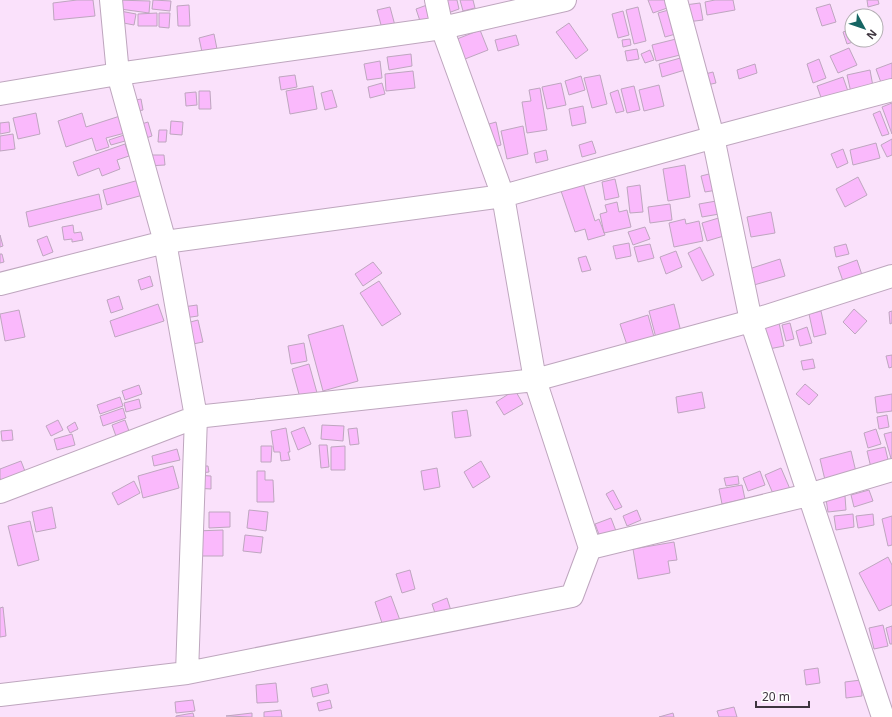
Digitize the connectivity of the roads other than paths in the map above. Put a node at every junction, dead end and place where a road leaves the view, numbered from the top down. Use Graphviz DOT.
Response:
graph roads {
  1 [pos="111,0"];
  2 [pos="436,0"];
  3 [pos="565,0"];
  4 [pos="676,0"];
  5 [pos="442,28"];
  6 [pos="118,74"];
  7 [pos="892,90"];
  8 [pos="0,94"];
  9 [pos="713,137"];
  10 [pos="502,196"];
  11 [pos="165,242"];
  12 [pos="892,276"];
  13 [pos="0,284"];
  14 [pos="751,321"];
  15 [pos="535,380"];
  16 [pos="196,417"];
  17 [pos="892,470"];
  18 [pos="0,492"];
  19 [pos="808,495"];
  20 [pos="590,548"];
  21 [pos="187,673"];
  22 [pos="0,695"];
  23 [pos="883,717"];
  1 -- 6 [label="street"];
  2 -- 5 [label="street"];
  3 -- 5 [label="street"];
  4 -- 9 [label="street"];
  5 -- 6 [label="street"];
  5 -- 10 [label="street"];
  6 -- 8 [label="street"];
  6 -- 11 [label="street"];
  7 -- 9 [label="street"];
  9 -- 10 [label="street"];
  9 -- 14 [label="street"];
  10 -- 11 [label="street"];
  10 -- 15 [label="street"];
  11 -- 13 [label="street"];
  11 -- 16 [label="street"];
  12 -- 14 [label="street"];
  14 -- 15 [label="street"];
  14 -- 19 [label="street"];
  15 -- 16 [label="street"];
  15 -- 20 [label="street"];
  16 -- 18 [label="street"];
  16 -- 21 [label="street"];
  17 -- 19 [label="street"];
  19 -- 20 [label="street"];
  19 -- 23 [label="street"];
  20 -- 21 [label="street"];
  21 -- 22 [label="street"];
}
